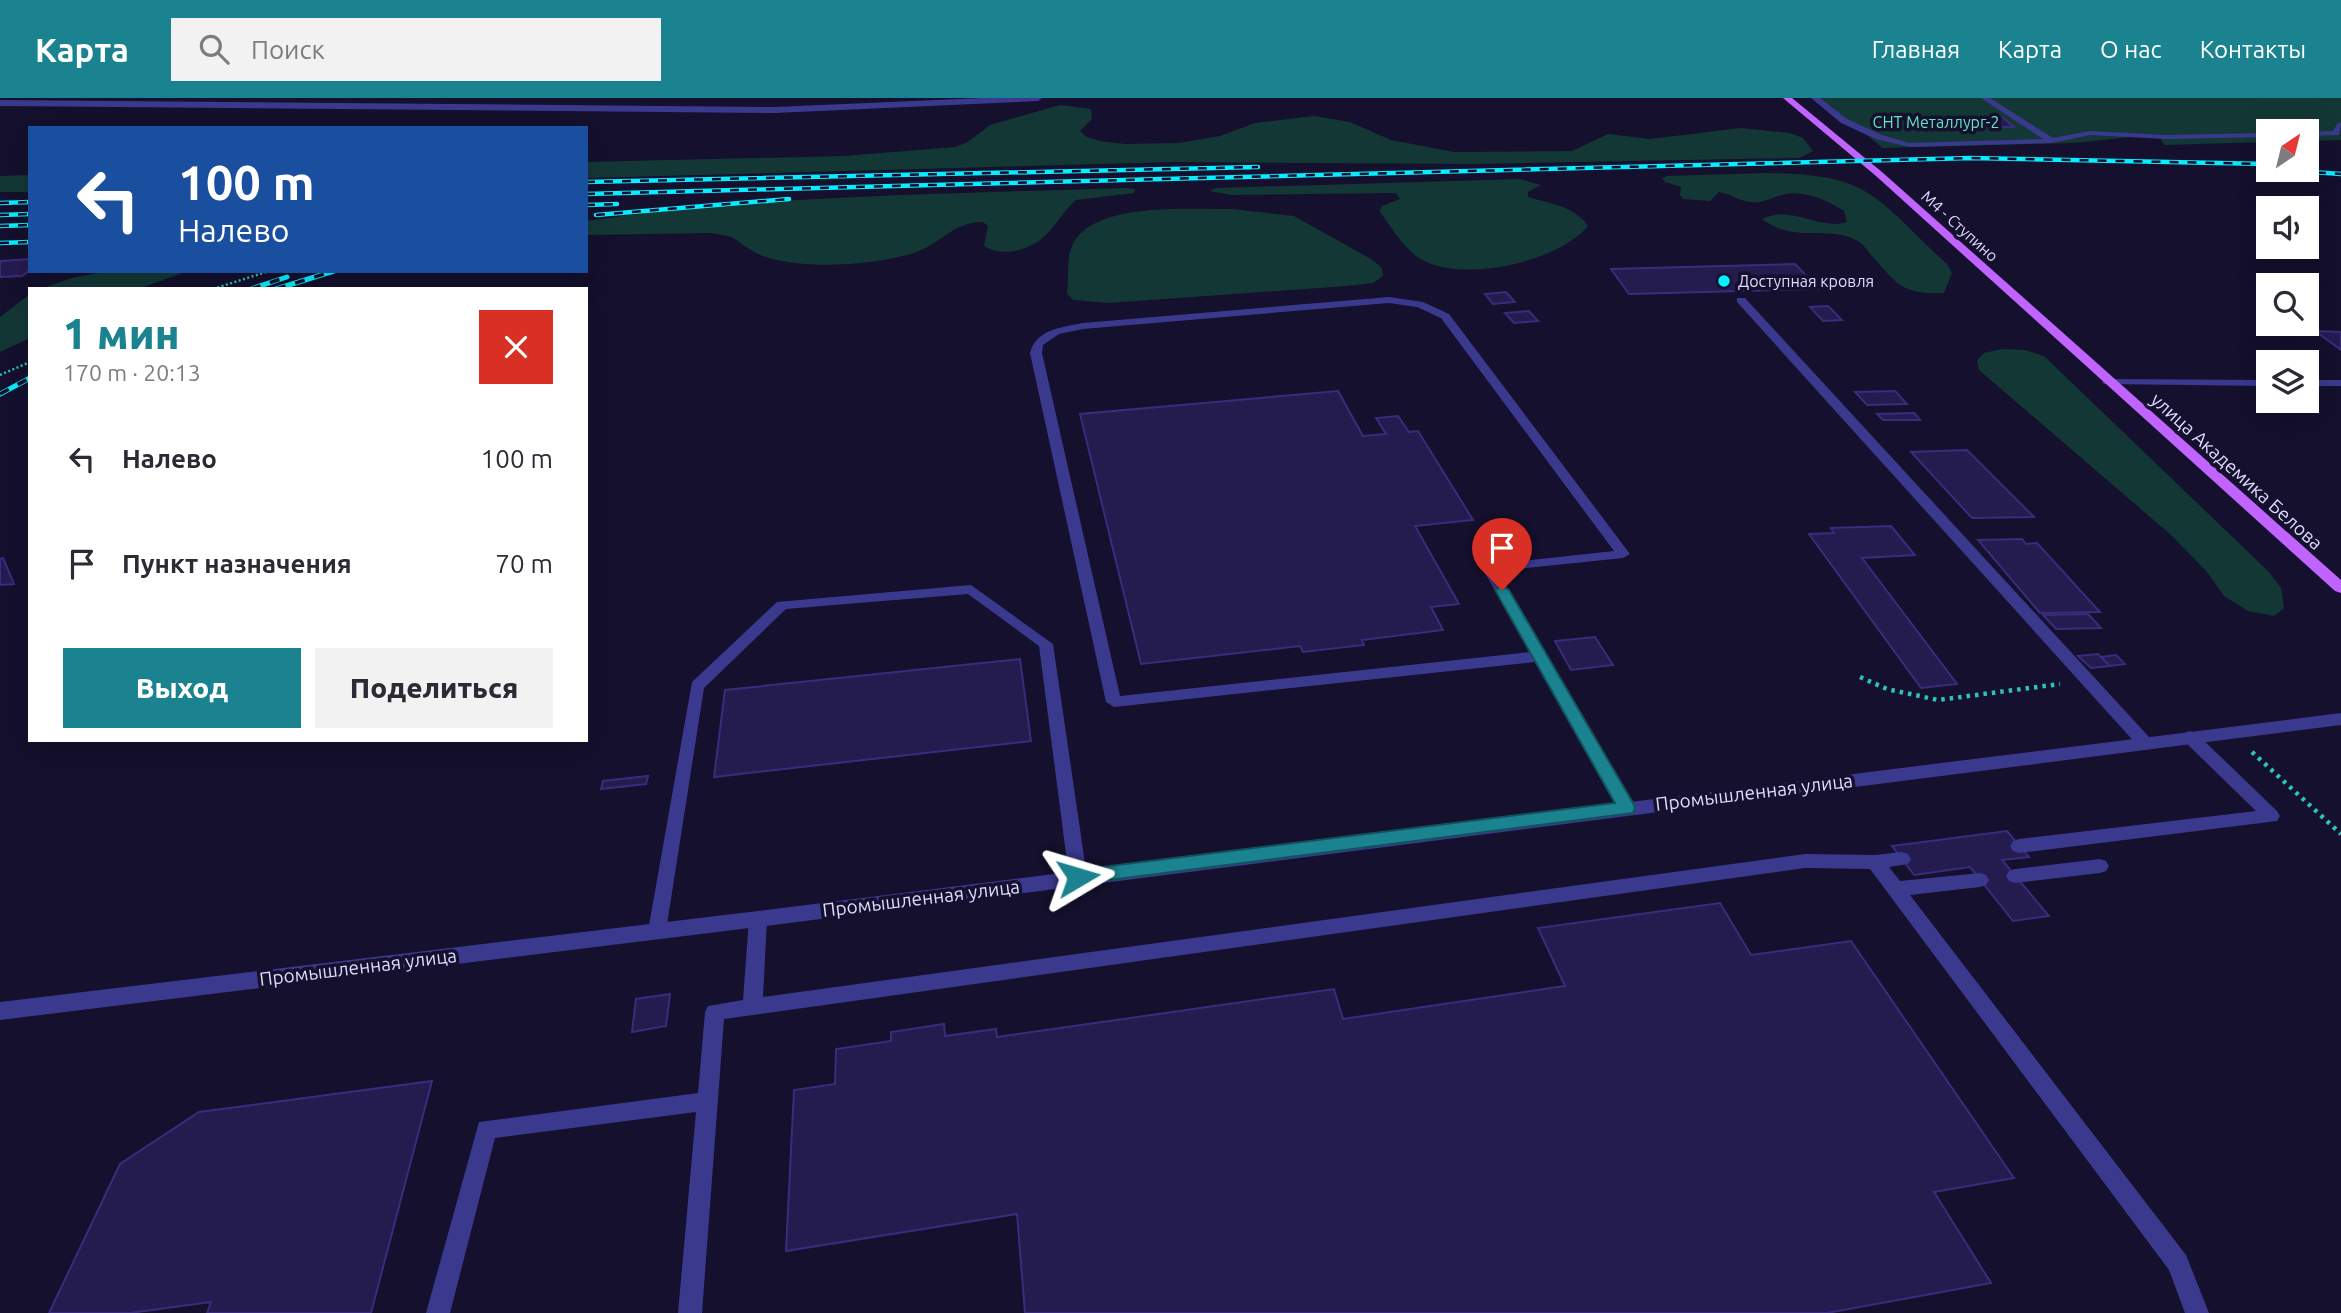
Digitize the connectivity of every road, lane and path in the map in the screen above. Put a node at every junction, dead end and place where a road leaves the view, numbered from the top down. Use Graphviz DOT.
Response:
graph roads {
  1 [pos="1038,98"];
  2 [pos="1787,98"];
  3 [pos="1815,98"];
  4 [pos="1985,98"];
  5 [pos="0,103"];
  6 [pos="2341,125"];
  7 [pos="2319,134"];
  8 [pos="2256,135"];
  9 [pos="2052,141"];
  10 [pos="263,273"];
  11 [pos="219,287"];
  12 [pos="1741,300"];
  13 [pos="28,363"];
  14 [pos="0,375"];
  15 [pos="2108,382"];
  16 [pos="2256,383"];
  17 [pos="2319,383"];
  18 [pos="2341,383"];
  19 [pos="2341,588"];
  20 [pos="1541,656"];
  21 [pos="1860,677"];
  22 [pos="2087,680"];
  23 [pos="2341,719"];
  24 [pos="2190,737"];
  25 [pos="2144,742"];
  26 [pos="2249,749"];
  27 [pos="1627,808"];
  28 [pos="2341,834"];
  29 [pos="2080,839"];
  30 [pos="2020,846"];
  31 [pos="1902,859"];
  32 [pos="1875,862"];
  33 [pos="2015,876"];
  34 [pos="1078,877"];
  35 [pos="1980,880"];
  36 [pos="1895,889"];
  37 [pos="758,919"];
  38 [pos="657,931"];
  39 [pos="752,1007"];
  40 [pos="0,1011"];
  41 [pos="708,1101"];
  42 [pos="438,1313"];
  43 [pos="690,1313"];
  44 [pos="2197,1313"];
  1 -- 5 [label="street"];
  2 -- 15 [label="main road, М4 - Ступино"];
  3 -- 9 [label="lane"];
  4 -- 9 [label="lane"];
  6 -- 7 [label="lane"];
  8 -- 9 [label="lane"];
  10 -- 11 [label="path"];
  12 -- 22 [label="lane"];
  13 -- 14 [label="path"];
  15 -- 16 [label="lane"];
  15 -- 19 [label="main road, улица Академика Белова"];
  17 -- 18 [label="lane"];
  20 -- 20 [label="lane"];
  20 -- 27 [label="lane"];
  21 -- 22 [label="path"];
  22 -- 25 [label="lane"];
  23 -- 24 [label="street, Промышленная улица"];
  24 -- 25 [label="street, Промышленная улица"];
  24 -- 29 [label="lane"];
  25 -- 27 [label="street, Промышленная улица"];
  26 -- 28 [label="path"];
  27 -- 34 [label="street, Промышленная улица"];
  29 -- 30 [label="lane"];
  29 -- 33 [label="lane"];
  31 -- 32 [label="lane"];
  32 -- 36 [label="lane"];
  32 -- 39 [label="lane"];
  34 -- 37 [label="street, Промышленная улица"];
  34 -- 38 [label="lane"];
  35 -- 36 [label="lane"];
  36 -- 44 [label="lane"];
  37 -- 38 [label="street, Промышленная улица"];
  37 -- 39 [label="lane"];
  38 -- 40 [label="street, Промышленная улица"];
  39 -- 41 [label="lane"];
  41 -- 42 [label="lane"];
  41 -- 43 [label="lane"];
}
